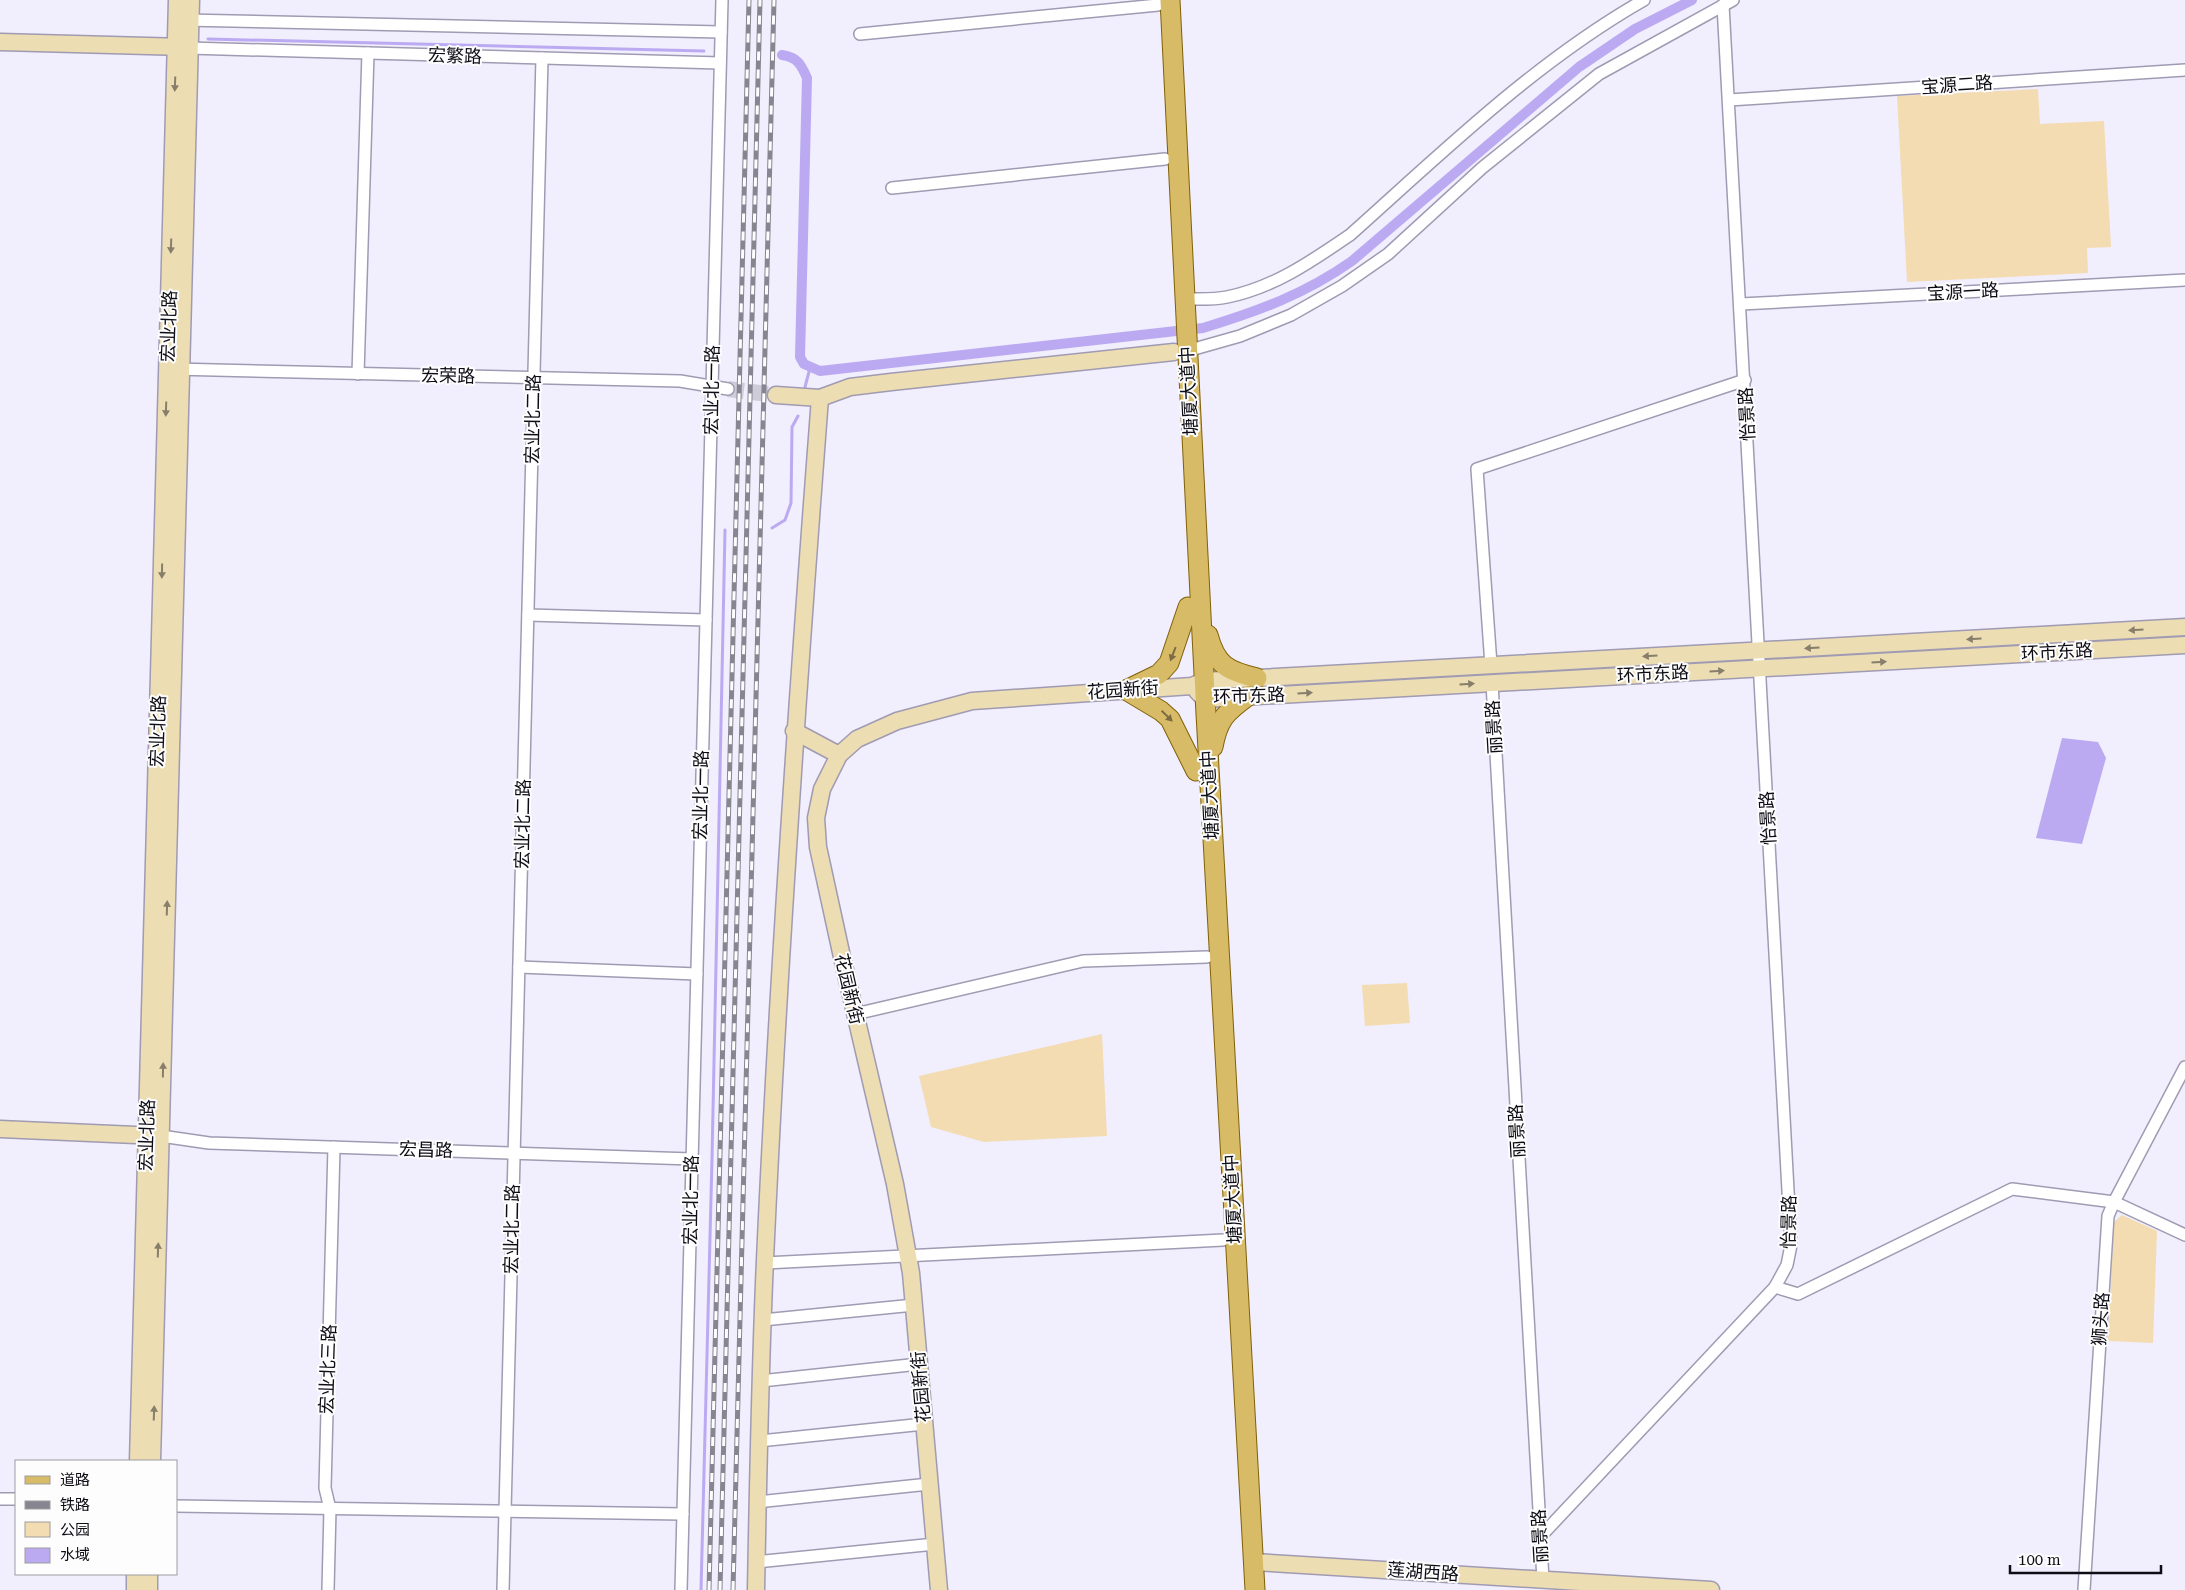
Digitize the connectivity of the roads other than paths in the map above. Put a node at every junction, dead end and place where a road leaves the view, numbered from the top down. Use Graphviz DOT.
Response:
graph roads {
  1 [pos="177,0"];
  2 [pos="191,0"];
  3 [pos="722,0"];
  4 [pos="1644,0"];
  5 [pos="1162,2"];
  6 [pos="1728,2"];
  7 [pos="184,20"];
  8 [pos="721,32"];
  9 [pos="860,34"];
  10 [pos="0,42"];
  11 [pos="183,47"];
  12 [pos="368,53"];
  13 [pos="542,58"];
  14 [pos="720,63"];
  15 [pos="2185,70"];
  16 [pos="1729,100"];
  17 [pos="1165,159"];
  18 [pos="892,188"];
  19 [pos="2185,280"];
  20 [pos="1741,304"];
  21 [pos="1181,306"];
  22 [pos="1180,346"];
  23 [pos="174,370"];
  24 [pos="358,374"];
  25 [pos="534,378"];
  26 [pos="1745,380"];
  27 [pos="712,386"];
  28 [pos="728,389"];
  29 [pos="776,395"];
  30 [pos="820,398"];
  31 [pos="1194,608"];
  32 [pos="528,615"];
  33 [pos="706,620"];
  34 [pos="2185,627"];
  35 [pos="2185,645"];
  36 [pos="1758,650"];
  37 [pos="1491,665"];
  38 [pos="1760,668"];
  39 [pos="1257,678"];
  40 [pos="1492,683"];
  41 [pos="1200,688"];
  42 [pos="1126,690"];
  43 [pos="1248,696"];
  44 [pos="794,731"];
  45 [pos="839,756"];
  46 [pos="1203,772"];
  47 [pos="1207,957"];
  48 [pos="519,967"];
  49 [pos="697,974"];
  50 [pos="855,1014"];
  51 [pos="2185,1067"];
  52 [pos="0,1130"];
  53 [pos="154,1135"];
  54 [pos="334,1147"];
  55 [pos="514,1153"];
  56 [pos="692,1159"];
  57 [pos="2114,1202"];
  58 [pos="2185,1235"];
  59 [pos="1223,1240"];
  60 [pos="908,1256"];
  61 [pos="765,1263"];
  62 [pos="1775,1287"];
  63 [pos="914,1305"];
  64 [pos="763,1320"];
  65 [pos="919,1364"];
  66 [pos="762,1380"];
  67 [pos="924,1424"];
  68 [pos="760,1441"];
  69 [pos="138,1460"];
  70 [pos="152,1460"];
  71 [pos="930,1484"];
  72 [pos="0,1498"];
  73 [pos="15,1499"];
  74 [pos="758,1502"];
  75 [pos="178,1506"];
  76 [pos="330,1509"];
  77 [pos="505,1512"];
  78 [pos="683,1514"];
  79 [pos="1540,1536"];
  80 [pos="935,1544"];
  81 [pos="756,1562"];
  82 [pos="1254,1562"];
  83 [pos="135,1575"];
  84 [pos="149,1575"];
  85 [pos="1543,1580"];
  86 [pos="135,1590"];
  87 [pos="149,1590"];
  88 [pos="328,1590"];
  89 [pos="503,1590"];
  90 [pos="681,1590"];
  91 [pos="756,1590"];
  92 [pos="939,1590"];
  93 [pos="1242,1590"];
  94 [pos="1256,1590"];
  95 [pos="1711,1590"];
  96 [pos="2084,1590"];
  1 -- 7 [label="main road, 宏业北路"];
  2 -- 7 [label="main road, 宏业北路"];
  3 -- 8 [label="street, 宏业北一路"];
  4 -- 21 [label="street"];
  5 -- 9 [label="street"];
  5 -- 17 [label="main road, 塘厦大道中"];
  5 -- 21 [label="main road, 塘厦大道中"];
  6 -- 16 [label="street, 怡景路"];
  6 -- 22 [label="street"];
  7 -- 8 [label="street"];
  7 -- 11 [label="main road, 宏业北路"];
  8 -- 14 [label="street, 宏业北一路"];
  10 -- 11 [label="main road"];
  11 -- 12 [label="street, 宏繁路"];
  11 -- 23 [label="main road, 宏业北路"];
  12 -- 13 [label="street, 宏繁路"];
  12 -- 24 [label="street"];
  13 -- 14 [label="street, 宏繁路"];
  13 -- 25 [label="street, 宏业北二路"];
  14 -- 27 [label="street, 宏业北一路"];
  15 -- 16 [label="street, 宝源二路"];
  16 -- 20 [label="street, 怡景路"];
  17 -- 18 [label="street"];
  17 -- 21 [label="main road, 塘厦大道中"];
  19 -- 20 [label="street, 宝源一路"];
  20 -- 26 [label="street, 怡景路"];
  21 -- 22 [label="main road, 塘厦大道中"];
  22 -- 30 [label="main road"];
  22 -- 31 [label="main road, 塘厦大道中"];
  23 -- 24 [label="street, 宏荣路"];
  23 -- 53 [label="main road, 宏业北路"];
  24 -- 25 [label="street, 宏荣路"];
  25 -- 27 [label="street, 宏荣路"];
  25 -- 32 [label="street, 宏业北二路"];
  26 -- 36 [label="street, 怡景路"];
  26 -- 37 [label="street"];
  27 -- 28 [label="street, 宏荣路"];
  27 -- 33 [label="street, 宏业北一路"];
  29 -- 30 [label="main road"];
  30 -- 44 [label="main road"];
  31 -- 39 [label="main road"];
  31 -- 41 [label="main road, 塘厦大道中"];
  31 -- 42 [label="main road, one-way"];
  32 -- 33 [label="street"];
  32 -- 48 [label="street, 宏业北二路"];
  33 -- 49 [label="street, 宏业北一路"];
  34 -- 36 [label="main road, 环市东路, one-way"];
  38 -- 35 [label="main road, 环市东路, one-way"];
  36 -- 37 [label="main road, 环市东路, one-way"];
  36 -- 38 [label="street, 怡景路"];
  37 -- 39 [label="main road, 环市东路"];
  40 -- 38 [label="main road, 环市东路, one-way"];
  38 -- 62 [label="street, 怡景路"];
  39 -- 41 [label="main road, 环市东路"];
  43 -- 40 [label="main road, 环市东路, one-way"];
  40 -- 79 [label="street, 丽景路"];
  41 -- 42 [label="main road, 花园新街"];
  41 -- 43 [label="main road, 环市东路"];
  41 -- 46 [label="main road, 塘厦大道中"];
  42 -- 45 [label="main road, 花园新街"];
  42 -- 46 [label="main road, one-way"];
  43 -- 46 [label="main road"];
  44 -- 45 [label="main road"];
  44 -- 61 [label="main road"];
  45 -- 50 [label="main road, 花园新街"];
  46 -- 47 [label="main road, 塘厦大道中"];
  46 -- 82 [label="main road, 塘厦大道中"];
  47 -- 50 [label="street"];
  47 -- 59 [label="main road, 塘厦大道中"];
  48 -- 49 [label="street"];
  48 -- 55 [label="street, 宏业北二路"];
  49 -- 56 [label="street, 宏业北一路"];
  50 -- 60 [label="main road, 花园新街"];
  51 -- 57 [label="street, 狮头路"];
  52 -- 53 [label="main road"];
  53 -- 54 [label="street, 宏昌路"];
  53 -- 69 [label="main road, 宏业北路"];
  70 -- 53 [label="main road, 宏业北路, one-way"];
  54 -- 55 [label="street, 宏昌路"];
  54 -- 76 [label="street, 宏业北三路"];
  55 -- 56 [label="street, 宏昌路"];
  55 -- 77 [label="street, 宏业北二路"];
  56 -- 78 [label="street, 宏业北一路"];
  57 -- 58 [label="street"];
  57 -- 62 [label="street"];
  57 -- 96 [label="street, 狮头路"];
  59 -- 60 [label="street"];
  59 -- 93 [label="main road, 塘厦大道中"];
  60 -- 61 [label="street"];
  60 -- 63 [label="main road, 花园新街"];
  61 -- 64 [label="main road"];
  62 -- 79 [label="street, 怡景路"];
  63 -- 64 [label="street"];
  63 -- 65 [label="main road, 花园新街"];
  64 -- 66 [label="main road"];
  65 -- 66 [label="street"];
  65 -- 67 [label="main road, 花园新街"];
  66 -- 68 [label="main road"];
  67 -- 68 [label="street"];
  67 -- 71 [label="main road, 花园新街"];
  68 -- 74 [label="main road"];
  71 -- 74 [label="street"];
  71 -- 80 [label="main road, 花园新街"];
  72 -- 73 [label="street"];
  74 -- 81 [label="main road"];
  75 -- 76 [label="street"];
  76 -- 77 [label="street"];
  76 -- 88 [label="street, 宏业北三路"];
  77 -- 78 [label="street"];
  77 -- 89 [label="street, 宏业北二路"];
  78 -- 90 [label="street, 宏业北一路"];
  79 -- 85 [label="street, 丽景路"];
  80 -- 81 [label="street"];
  80 -- 92 [label="main road, 花园新街"];
  81 -- 91 [label="main road"];
  82 -- 85 [label="main road, 莲湖西路"];
  82 -- 94 [label="main road, 塘厦大道中"];
  83 -- 86 [label="main road"];
  84 -- 87 [label="main road"];
  85 -- 95 [label="main road, 莲湖西路"];
}
